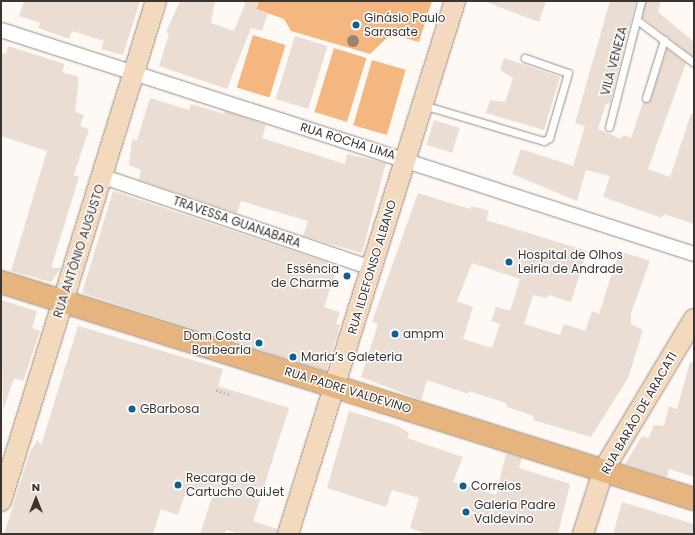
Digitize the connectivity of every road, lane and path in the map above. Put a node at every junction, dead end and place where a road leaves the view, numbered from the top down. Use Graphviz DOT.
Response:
graph roads {
  1 [pos="156,1"];
  2 [pos="455,1"];
  3 [pos="641,1"];
  4 [pos="637,20"];
  5 [pos="1,30"];
  6 [pos="664,40"];
  7 [pos="525,58"];
  8 [pos="694,63"];
  9 [pos="134,74"];
  10 [pos="646,98"];
  11 [pos="423,105"];
  12 [pos="608,127"];
  13 [pos="406,159"];
  14 [pos="104,177"];
  15 [pos="694,254"];
  16 [pos="371,268"];
  17 [pos="1,282"];
  18 [pos="62,301"];
  19 [pos="694,319"];
  20 [pos="335,386"];
  21 [pos="216,390"];
  22 [pos="231,395"];
  23 [pos="604,469"];
  24 [pos="694,499"];
  25 [pos="1,501"];
  26 [pos="288,534"];
  27 [pos="583,534"];
  1 -- 9 [label="street, RUA ANTÔNIO AUGUSTO"];
  2 -- 11 [label="street, RUA ILDEFONSO ALBANO"];
  3 -- 4 [label="lane, VILA VENEZA"];
  4 -- 6 [label="lane"];
  4 -- 12 [label="lane, VILA VENEZA"];
  5 -- 9 [label="street, RUA ROCHA LIMA"];
  6 -- 8 [label="lane"];
  6 -- 10 [label="lane"];
  7 -- 11 [label="lane"];
  9 -- 13 [label="street, RUA ROCHA LIMA"];
  9 -- 14 [label="street, RUA ANTÔNIO AUGUSTO"];
  11 -- 13 [label="street, RUA ILDEFONSO ALBANO"];
  13 -- 15 [label="street, RUA ROCHA LIMA"];
  13 -- 16 [label="street, RUA ILDEFONSO ALBANO"];
  14 -- 16 [label="street, TRAVESSA GUANABARA"];
  14 -- 18 [label="street, RUA ANTÔNIO AUGUSTO"];
  16 -- 20 [label="street, RUA ILDEFONSO ALBANO"];
  17 -- 18 [label="main road, RUA PADRE VALDEVINO"];
  18 -- 20 [label="main road, RUA PADRE VALDEVINO"];
  18 -- 25 [label="street, RUA ANTÔNIO AUGUSTO"];
  19 -- 23 [label="street, RUA BARÃO DE ARACATI"];
  20 -- 23 [label="main road, RUA PADRE VALDEVINO"];
  20 -- 26 [label="street, RUA ILDEFONSO ALBANO"];
  21 -- 22 [label="path"];
  23 -- 24 [label="main road, RUA PADRE VALDEVINO"];
  23 -- 27 [label="street, RUA BARÃO DE ARACATI"];
}
